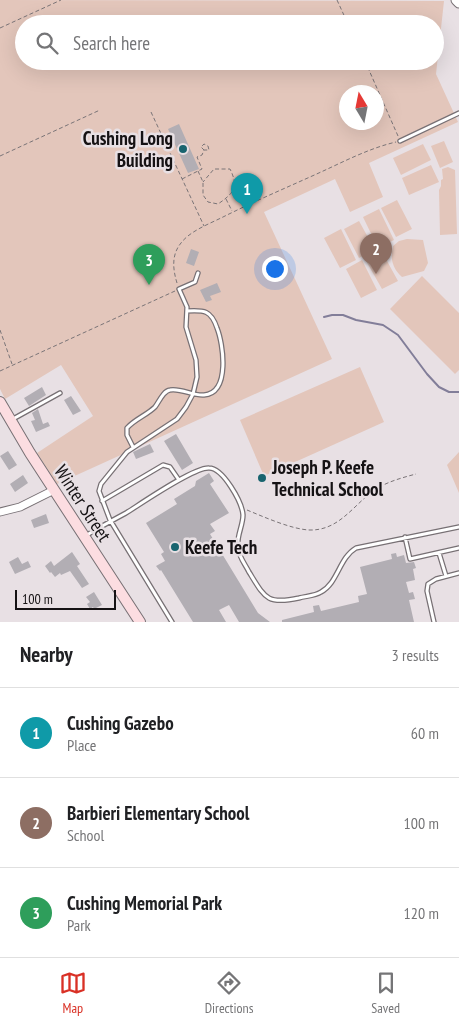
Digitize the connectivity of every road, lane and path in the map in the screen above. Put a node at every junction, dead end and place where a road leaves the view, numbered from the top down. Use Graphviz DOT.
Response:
graph roads {
  1 [pos="62,0"];
  2 [pos="337,0"];
  3 [pos="456,0"];
  4 [pos="459,3"];
  5 [pos="29,15"];
  6 [pos="344,15"];
  7 [pos="15,21"];
  8 [pos="0,28"];
  9 [pos="369,70"];
  10 [pos="100,110"];
  11 [pos="151,112"];
  12 [pos="459,113"];
  13 [pos="400,141"];
  14 [pos="204,150"];
  15 [pos="0,156"];
  16 [pos="198,171"];
  17 [pos="182,179"];
  18 [pos="203,182"];
  19 [pos="226,198"];
  20 [pos="232,212"];
  21 [pos="204,227"];
  22 [pos="198,273"];
  23 [pos="179,289"];
  24 [pos="187,311"];
  25 [pos="0,330"];
  26 [pos="13,365"];
  27 [pos="0,371"];
  28 [pos="60,393"];
  29 [pos="193,394"];
  30 [pos="0,402"];
  31 [pos="10,421"];
  32 [pos="133,447"];
  33 [pos="416,474"];
  34 [pos="179,480"];
  35 [pos="54,490"];
  36 [pos="102,501"];
  37 [pos="242,508"];
  38 [pos="0,512"];
  39 [pos="110,520"];
  40 [pos="459,527"];
  41 [pos="84,537"];
  42 [pos="405,537"];
  43 [pos="459,548"];
  44 [pos="439,553"];
  45 [pos="459,573"];
  46 [pos="446,576"];
  47 [pos="140,622"];
  48 [pos="172,622"];
  49 [pos="434,622"];
  1 -- 5 [label="path"];
  2 -- 6 [label="path"];
  3 -- 4 [label="street"];
  7 -- 8 [label="path"];
  9 -- 13 [label="path"];
  10 -- 15 [label="path"];
  11 -- 17 [label="path"];
  12 -- 13 [label="lane"];
  13 -- 20 [label="path"];
  14 -- 16 [label="path"];
  16 -- 17 [label="path"];
  16 -- 18 [label="path"];
  17 -- 21 [label="path"];
  18 -- 19 [label="path"];
  18 -- 19 [label="path"];
  19 -- 20 [label="path"];
  20 -- 21 [label="path"];
  21 -- 23 [label="path"];
  22 -- 23 [label="lane"];
  23 -- 24 [label="lane"];
  23 -- 26 [label="path"];
  24 -- 29 [label="lane"];
  24 -- 29 [label="lane"];
  25 -- 26 [label="path"];
  26 -- 27 [label="path"];
  28 -- 31 [label="lane"];
  29 -- 32 [label="lane"];
  29 -- 32 [label="lane"];
  30 -- 31 [label="main road, Winter Street"];
  31 -- 35 [label="main road, Winter Street"];
  32 -- 36 [label="lane"];
  33 -- 37 [label="path"];
  34 -- 36 [label="lane"];
  34 -- 37 [label="lane"];
  34 -- 39 [label="lane"];
  35 -- 38 [label="street"];
  35 -- 41 [label="main road, Winter Street"];
  36 -- 39 [label="lane"];
  37 -- 42 [label="lane"];
  39 -- 41 [label="lane"];
  39 -- 48 [label="lane"];
  40 -- 42 [label="lane"];
  41 -- 47 [label="main road, Winter Street"];
  42 -- 44 [label="lane"];
  43 -- 44 [label="lane"];
  44 -- 46 [label="lane"];
  45 -- 46 [label="lane"];
  46 -- 49 [label="lane"];
}
